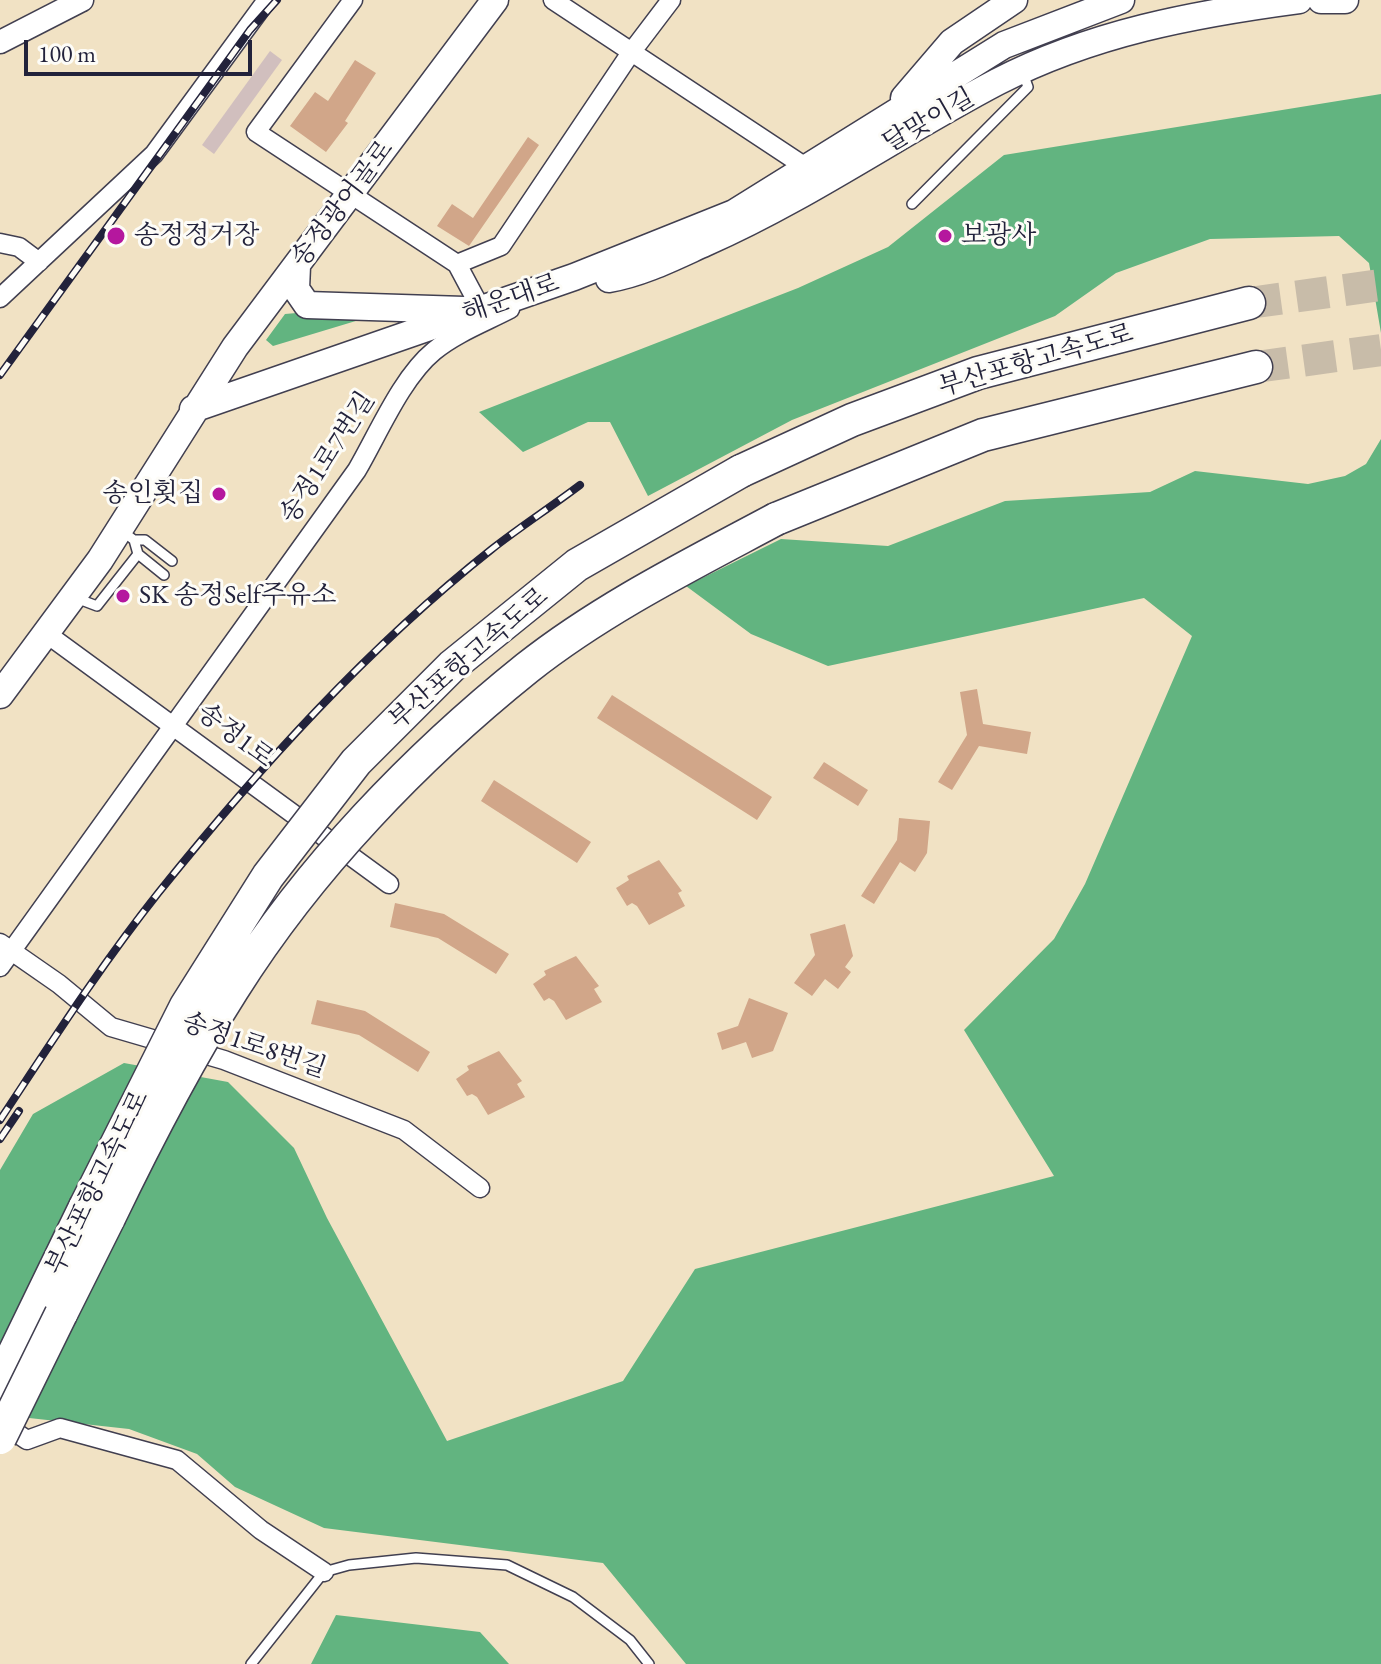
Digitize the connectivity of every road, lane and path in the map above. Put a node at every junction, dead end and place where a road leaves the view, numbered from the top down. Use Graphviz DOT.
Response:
graph roads {
  1 [pos="82,0"];
  2 [pos="267,0"];
  3 [pos="353,0"];
  4 [pos="495,0"];
  5 [pos="553,0"];
  6 [pos="671,0"];
  7 [pos="1014,0"];
  8 [pos="1121,0"];
  9 [pos="1299,0"];
  10 [pos="1321,0"];
  11 [pos="1345,0"];
  12 [pos="0,42"];
  13 [pos="630,54"];
  14 [pos="1022,70"];
  15 [pos="887,118"];
  16 [pos="807,168"];
  17 [pos="351,195"];
  18 [pos="912,204"];
  19 [pos="0,243"];
  20 [pos="39,262"];
  21 [pos="457,264"];
  22 [pos="297,266"];
  23 [pos="574,277"];
  24 [pos="0,298"];
  25 [pos="1249,303"];
  26 [pos="479,310"];
  27 [pos="1256,367"];
  28 [pos="193,409"];
  29 [pos="127,534"];
  30 [pos="138,554"];
  31 [pos="172,561"];
  32 [pos="164,575"];
  33 [pos="73,597"];
  34 [pos="47,634"];
  35 [pos="0,695"];
  36 [pos="174,723"];
  37 [pos="389,884"];
  38 [pos="6,947"];
  39 [pos="0,967"];
  40 [pos="480,1188"];
  41 [pos="97,1212"];
  42 [pos="50,1308"];
  43 [pos="0,1382"];
  44 [pos="0,1422"];
  45 [pos="14,1439"];
  46 [pos="324,1572"];
  47 [pos="251,1664"];
  48 [pos="649,1664"];
  1 -- 12 [label="street"];
  2 -- 20 [label="street"];
  3 -- 17 [label="street"];
  4 -- 17 [label="main road, 송정광어골로"];
  5 -- 13 [label="street"];
  6 -- 13 [label="street"];
  7 -- 15 [label="main road, 달맞이길"];
  8 -- 15 [label="main road, 해운대로"];
  9 -- 14 [label="main road, 달맞이길"];
  10 -- 11 [label="main road"];
  13 -- 16 [label="street"];
  13 -- 21 [label="street"];
  14 -- 18 [label="lane"];
  14 -- 23 [label="main road, 달맞이길"];
  15 -- 16 [label="main road, 해운대로"];
  16 -- 23 [label="main road, 해운대로"];
  17 -- 21 [label="street"];
  17 -- 22 [label="main road, 송정광어골로"];
  19 -- 20 [label="street"];
  20 -- 24 [label="street"];
  21 -- 26 [label="street"];
  22 -- 26 [label="main road"];
  22 -- 28 [label="main road, 송정광어골로"];
  23 -- 26 [label="main road, 해운대로"];
  23 -- 36 [label="street, 송정1로7번길"];
  25 -- 41 [label="highway, 부산포항고속도로, bridge"];
  26 -- 28 [label="main road, 해운대로"];
  27 -- 41 [label="highway, 부산포항고속도로, bridge"];
  28 -- 29 [label="main road"];
  29 -- 30 [label="lane"];
  29 -- 31 [label="lane"];
  29 -- 33 [label="main road"];
  30 -- 32 [label="lane"];
  30 -- 33 [label="lane"];
  33 -- 34 [label="main road"];
  34 -- 35 [label="main road"];
  34 -- 36 [label="street, 송정1로"];
  36 -- 37 [label="street, 송정1로"];
  36 -- 38 [label="street"];
  38 -- 39 [label="street"];
  38 -- 40 [label="street, 송정1로8번길"];
  41 -- 42 [label="highway, 부산포항고속도로"];
  42 -- 43 [label="highway, 부산포항고속도로"];
  42 -- 45 [label="highway, 부산포항고속도로, bridge"];
  44 -- 45 [label="street"];
  45 -- 46 [label="street"];
  46 -- 47 [label="lane"];
  46 -- 48 [label="lane"];
}
